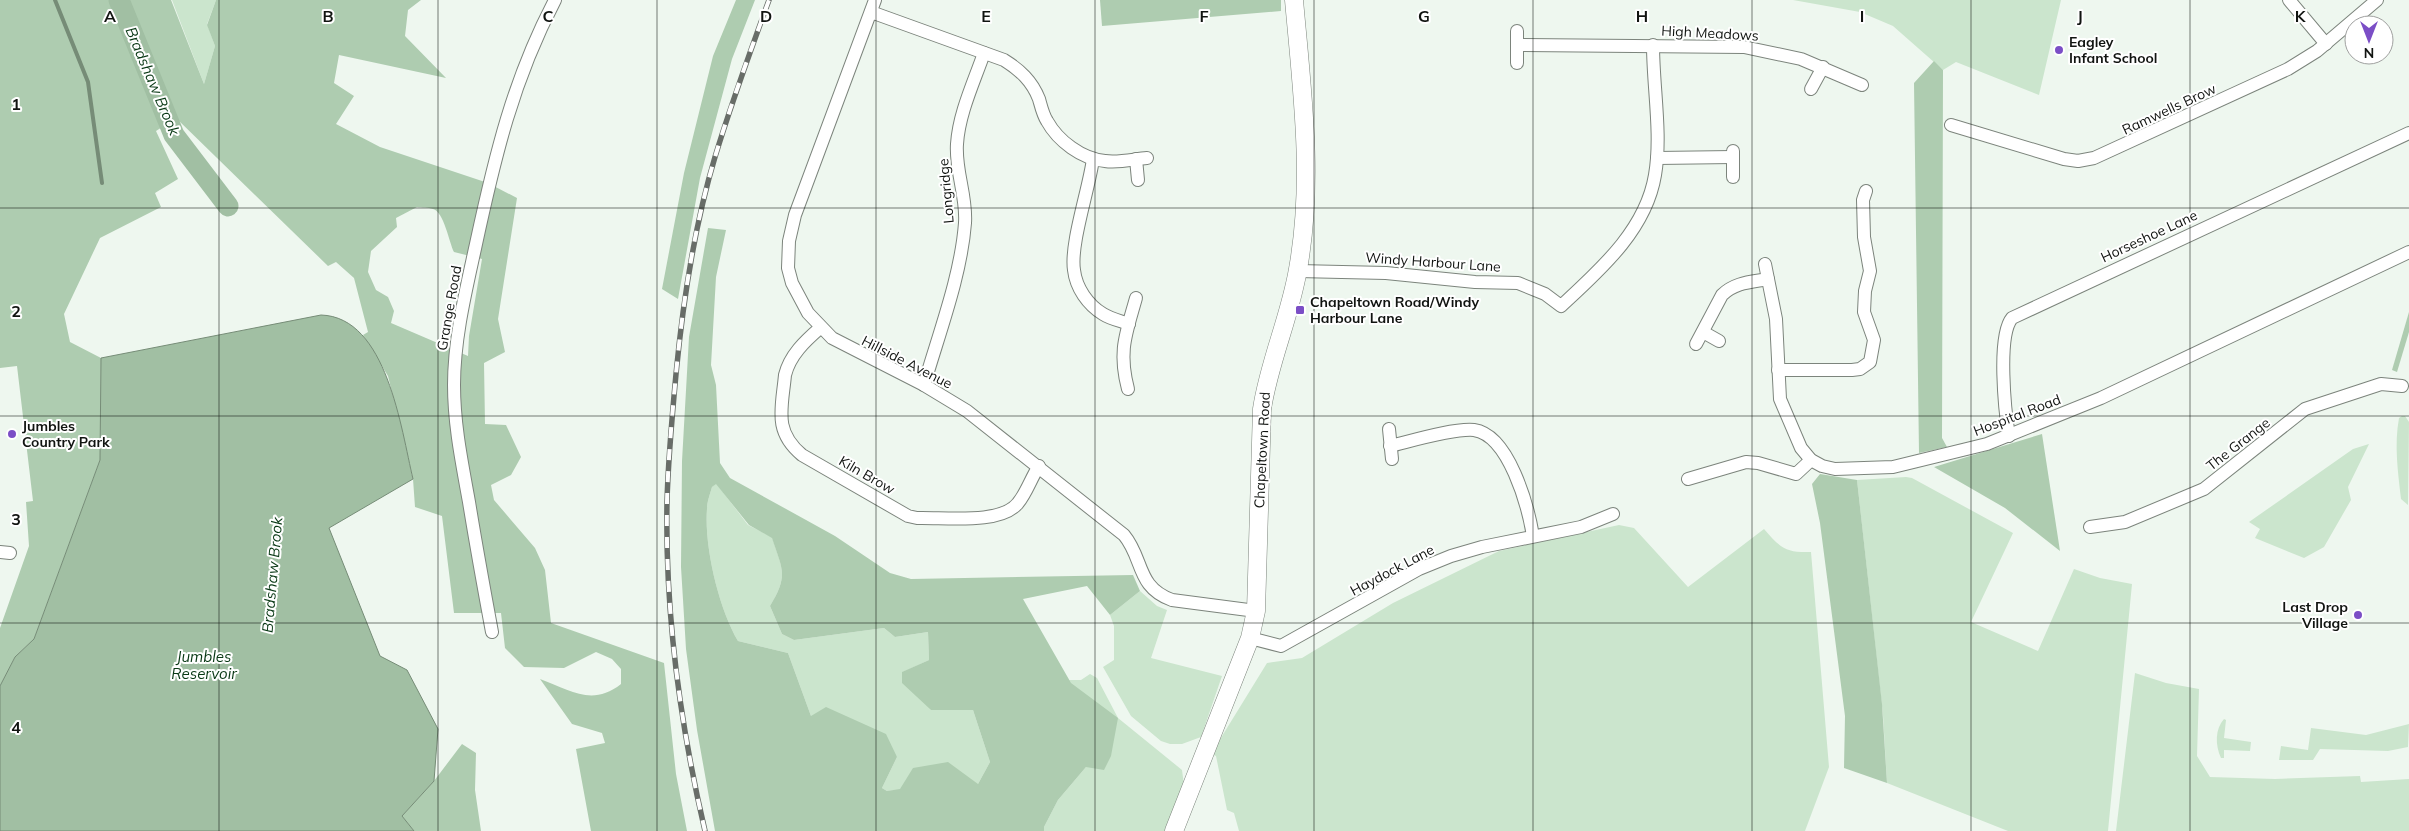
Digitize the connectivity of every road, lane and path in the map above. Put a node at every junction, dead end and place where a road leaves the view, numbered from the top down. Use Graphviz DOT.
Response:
graph roads {
  1 [pos="555,0"];
  2 [pos="875,0"];
  3 [pos="1294,0"];
  4 [pos="2289,0"];
  5 [pos="2377,0"];
  6 [pos="870,12"];
  7 [pos="1517,32"];
  8 [pos="2326,44"];
  9 [pos="1517,45"];
  10 [pos="1653,45"];
  11 [pos="984,53"];
  12 [pos="1517,63"];
  13 [pos="1823,67"];
  14 [pos="1862,85"];
  15 [pos="1811,89"];
  16 [pos="1951,125"];
  17 [pos="2409,133"];
  18 [pos="1657,158"];
  19 [pos="1093,159"];
  20 [pos="1732,177"];
  21 [pos="1138,180"];
  22 [pos="1866,191"];
  23 [pos="2409,252"];
  24 [pos="1765,264"];
  25 [pos="1298,271"];
  26 [pos="1768,279"];
  27 [pos="1136,298"];
  28 [pos="1561,306"];
  29 [pos="1129,324"];
  30 [pos="820,328"];
  31 [pos="1703,332"];
  32 [pos="1719,341"];
  33 [pos="1696,344"];
  34 [pos="1778,370"];
  35 [pos="924,385"];
  36 [pos="2402,386"];
  37 [pos="1128,389"];
  38 [pos="1389,429"];
  39 [pos="2009,436"];
  40 [pos="1811,460"];
  41 [pos="1039,466"];
  42 [pos="1688,479"];
  43 [pos="1613,514"];
  44 [pos="2090,527"];
  45 [pos="1533,536"];
  46 [pos="1256,611"];
  47 [pos="492,632"];
  48 [pos="1250,638"];
  49 [pos="1174,831"];
  1 -- 47 [label="street, Grange Road"];
  2 -- 6 [label="street, Hillside Avenue"];
  3 -- 25 [label="main road, Chapeltown Road"];
  4 -- 8 [label="street"];
  5 -- 8 [label="street, Ramwells Brow"];
  6 -- 11 [label="street"];
  6 -- 30 [label="street, Hillside Avenue"];
  7 -- 9 [label="street"];
  8 -- 16 [label="street, Ramwells Brow"];
  9 -- 10 [label="street, High Meadows"];
  9 -- 12 [label="street"];
  10 -- 13 [label="street, High Meadows"];
  10 -- 18 [label="street, High Meadows"];
  11 -- 19 [label="street"];
  11 -- 35 [label="street, Longridge"];
  13 -- 14 [label="street, High Meadows"];
  13 -- 15 [label="street"];
  17 -- 39 [label="street, Horseshoe Lane"];
  18 -- 20 [label="street"];
  18 -- 28 [label="street, High Meadows"];
  19 -- 21 [label="street"];
  19 -- 29 [label="street"];
  22 -- 34 [label="street"];
  23 -- 39 [label="street, Hospital Road"];
  24 -- 26 [label="street"];
  25 -- 28 [label="street, Windy Harbour Lane"];
  25 -- 46 [label="main road, Chapeltown Road"];
  26 -- 31 [label="street"];
  26 -- 34 [label="street"];
  27 -- 29 [label="street"];
  29 -- 37 [label="street"];
  30 -- 35 [label="street, Hillside Avenue"];
  30 -- 41 [label="street, Kiln Brow"];
  31 -- 32 [label="street"];
  31 -- 33 [label="street"];
  34 -- 40 [label="street"];
  35 -- 41 [label="street, Hillside Avenue"];
  36 -- 44 [label="street, The Grange"];
  38 -- 45 [label="street"];
  39 -- 40 [label="street, Hospital Road"];
  40 -- 42 [label="street"];
  41 -- 46 [label="street, Hillside Avenue"];
  43 -- 45 [label="street, Haydock Lane"];
  45 -- 48 [label="street, Haydock Lane"];
  46 -- 48 [label="main road, Chapeltown Road"];
  48 -- 49 [label="main road, Chapeltown Road"];
}
